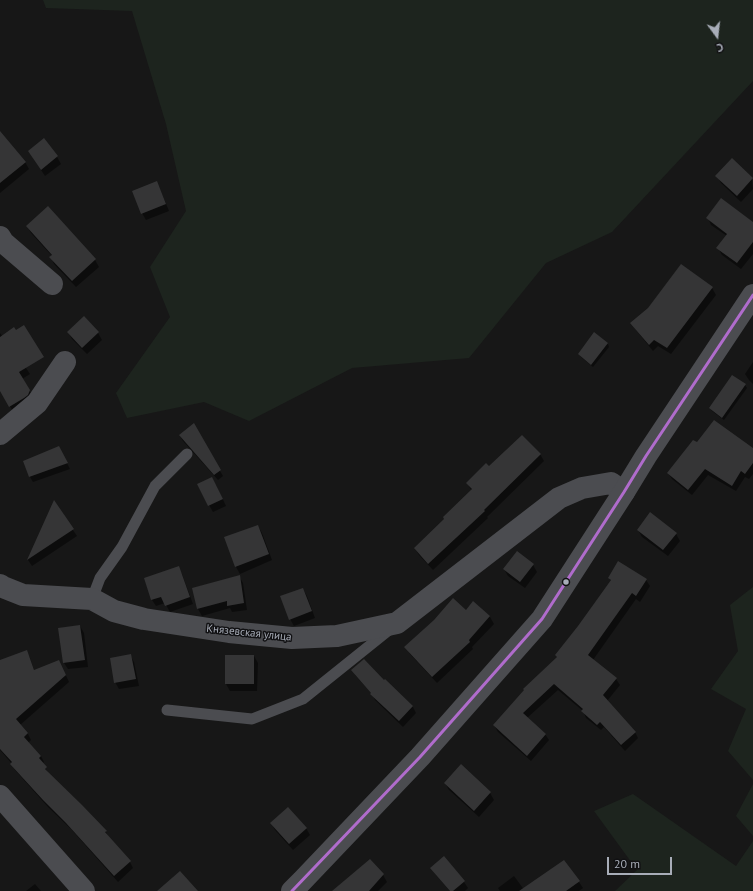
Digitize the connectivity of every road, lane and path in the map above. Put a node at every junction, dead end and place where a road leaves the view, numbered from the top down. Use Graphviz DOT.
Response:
graph roads {
  1 [pos="0,237"];
  2 [pos="52,284"];
  3 [pos="753,295"];
  4 [pos="65,362"];
  5 [pos="0,434"];
  6 [pos="187,454"];
  7 [pos="624,492"];
  8 [pos="1,587"];
  9 [pos="92,599"];
  10 [pos="397,623"];
  11 [pos="167,710"];
  12 [pos="0,796"];
  13 [pos="84,891"];
  14 [pos="292,891"];
  1 -- 2 [label="street"];
  3 -- 7 [label="street"];
  4 -- 5 [label="street"];
  6 -- 9 [label="lane"];
  7 -- 10 [label="street, Князевская улица"];
  7 -- 14 [label="street"];
  8 -- 9 [label="street, Князевская улица"];
  9 -- 10 [label="street, Князевская улица"];
  10 -- 11 [label="lane"];
  12 -- 13 [label="street"];
}
